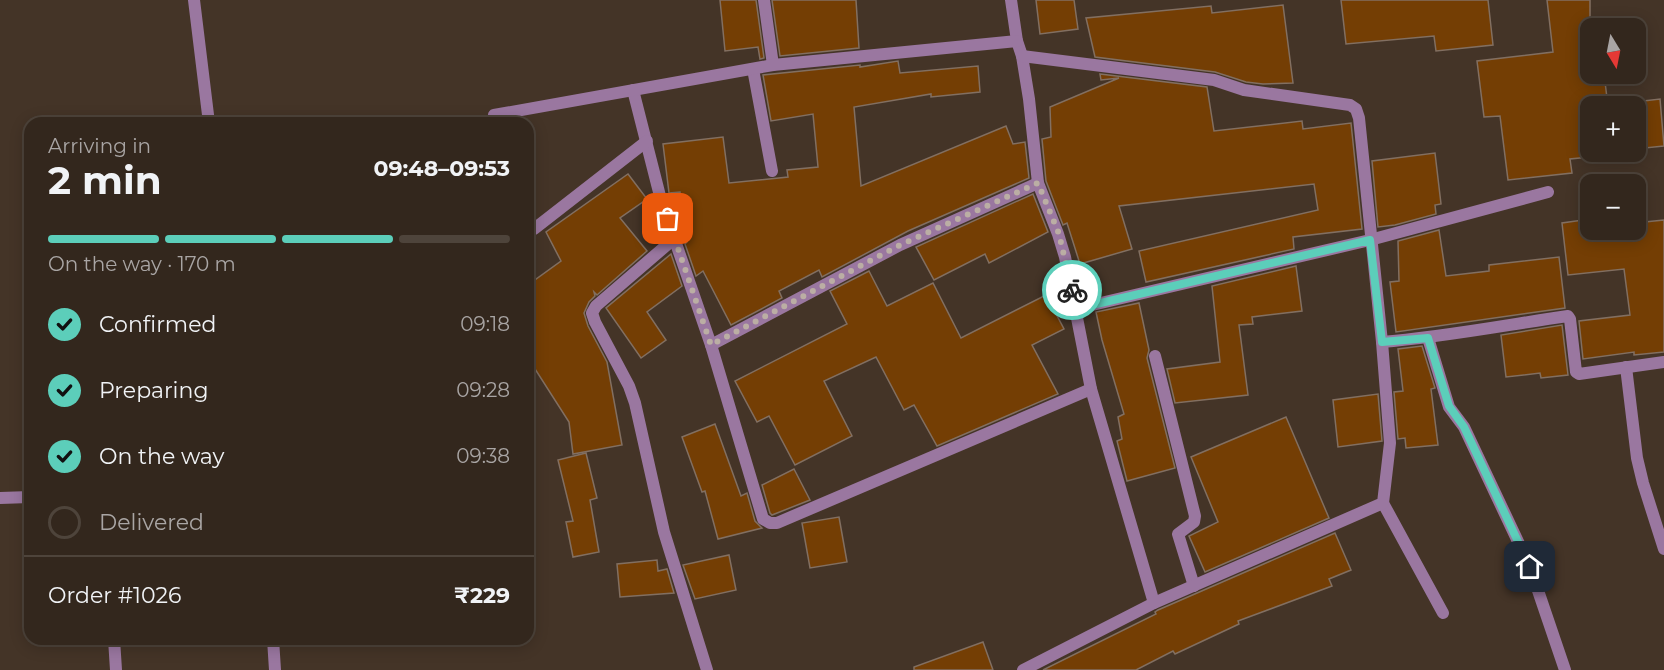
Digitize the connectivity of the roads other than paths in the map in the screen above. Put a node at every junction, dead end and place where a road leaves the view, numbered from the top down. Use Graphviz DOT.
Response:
graph roads {
  1 [pos="194,0"];
  2 [pos="764,0"];
  3 [pos="1011,0"];
  4 [pos="1017,40"];
  5 [pos="1022,56"];
  6 [pos="773,64"];
  7 [pos="753,69"];
  8 [pos="633,90"];
  9 [pos="494,115"];
  10 [pos="208,117"];
  11 [pos="646,141"];
  12 [pos="772,171"];
  13 [pos="1038,183"];
  14 [pos="1548,192"];
  15 [pos="534,229"];
  16 [pos="675,238"];
  17 [pos="1370,240"];
  18 [pos="1075,309"];
  19 [pos="1428,338"];
  20 [pos="1382,342"];
  21 [pos="711,345"];
  22 [pos="1155,356"];
  23 [pos="1664,362"];
  24 [pos="1626,367"];
  25 [pos="1091,389"];
  26 [pos="24,497"];
  27 [pos="0,498"];
  28 [pos="1383,503"];
  29 [pos="1664,549"];
  30 [pos="1194,586"];
  31 [pos="1154,603"];
  32 [pos="1443,613"];
  33 [pos="114,645"];
  34 [pos="273,645"];
  35 [pos="116,670"];
  36 [pos="275,670"];
  37 [pos="707,670"];
  38 [pos="1023,670"];
  39 [pos="1565,670"];
  1 -- 10 [label="street"];
  2 -- 6 [label="street"];
  3 -- 4 [label="street"];
  4 -- 5 [label="street"];
  4 -- 6 [label="street"];
  5 -- 13 [label="street"];
  5 -- 17 [label="street"];
  6 -- 7 [label="street"];
  7 -- 8 [label="street"];
  7 -- 12 [label="street"];
  8 -- 9 [label="street"];
  8 -- 11 [label="street"];
  11 -- 15 [label="street"];
  11 -- 16 [label="street"];
  13 -- 18 [label="street"];
  13 -- 21 [label="street"];
  14 -- 17 [label="street"];
  16 -- 21 [label="street"];
  16 -- 37 [label="street"];
  17 -- 18 [label="street"];
  17 -- 20 [label="street"];
  18 -- 25 [label="street"];
  19 -- 20 [label="street"];
  19 -- 24 [label="street"];
  19 -- 39 [label="street"];
  20 -- 28 [label="street"];
  21 -- 25 [label="street"];
  22 -- 30 [label="street"];
  23 -- 24 [label="street"];
  24 -- 29 [label="street"];
  25 -- 31 [label="street"];
  26 -- 27 [label="street"];
  28 -- 30 [label="street"];
  28 -- 32 [label="street"];
  30 -- 31 [label="street"];
  31 -- 38 [label="street"];
  33 -- 35 [label="street"];
  34 -- 36 [label="street"];
}
